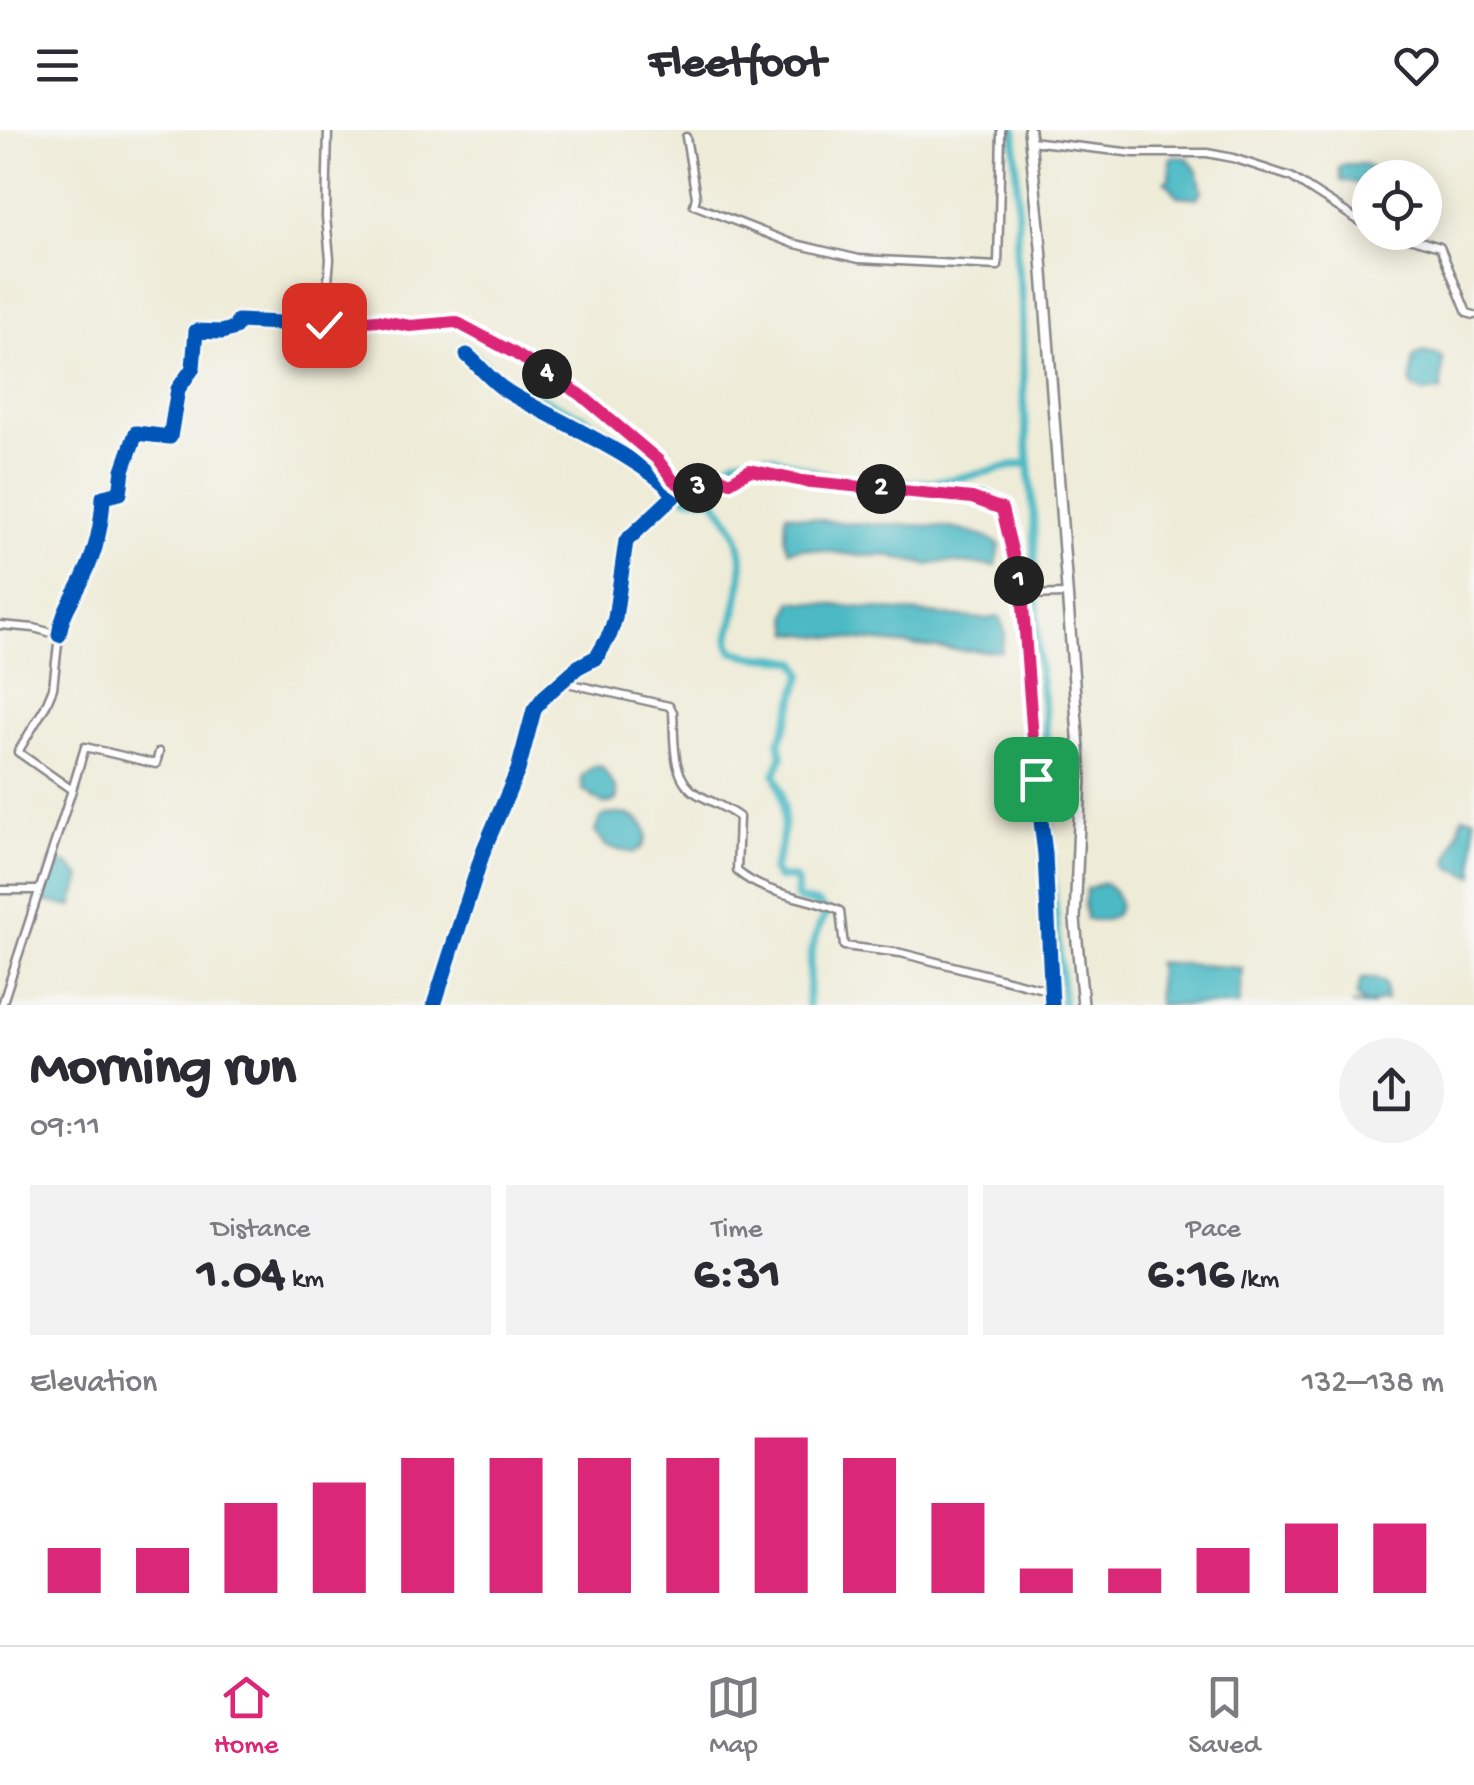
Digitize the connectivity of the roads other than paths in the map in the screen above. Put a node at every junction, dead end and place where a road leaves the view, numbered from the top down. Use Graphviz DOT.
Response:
graph roads {
  1 [pos="328,130"];
  2 [pos="1001,130"];
  3 [pos="686,136"];
  4 [pos="1030,136"];
  5 [pos="1352,216"];
  6 [pos="1441,250"];
  7 [pos="1474,315"];
  8 [pos="324,325"];
  9 [pos="467,355"];
  10 [pos="1066,594"];
  11 [pos="1024,595"];
  12 [pos="0,624"];
  13 [pos="59,635"];
  14 [pos="561,682"];
  15 [pos="159,752"];
  16 [pos="72,790"];
  17 [pos="0,890"];
  18 [pos="39,890"];
  19 [pos="1051,990"];
  20 [pos="2,1005"];
  21 [pos="434,1005"];
  22 [pos="1052,1005"];
  23 [pos="1083,1005"];
  1 -- 8 [label="street"];
  2 -- 3 [label="street"];
  4 -- 5 [label="street"];
  4 -- 10 [label="street"];
  6 -- 7 [label="street"];
  8 -- 11 [label="street"];
  8 -- 13 [label="street"];
  9 -- 14 [label="street"];
  10 -- 11 [label="street"];
  10 -- 23 [label="street"];
  11 -- 19 [label="street"];
  12 -- 13 [label="street"];
  13 -- 16 [label="street"];
  14 -- 19 [label="street"];
  14 -- 21 [label="street"];
  15 -- 16 [label="street"];
  16 -- 18 [label="street"];
  17 -- 18 [label="street"];
  18 -- 20 [label="street"];
  19 -- 22 [label="street"];
}
